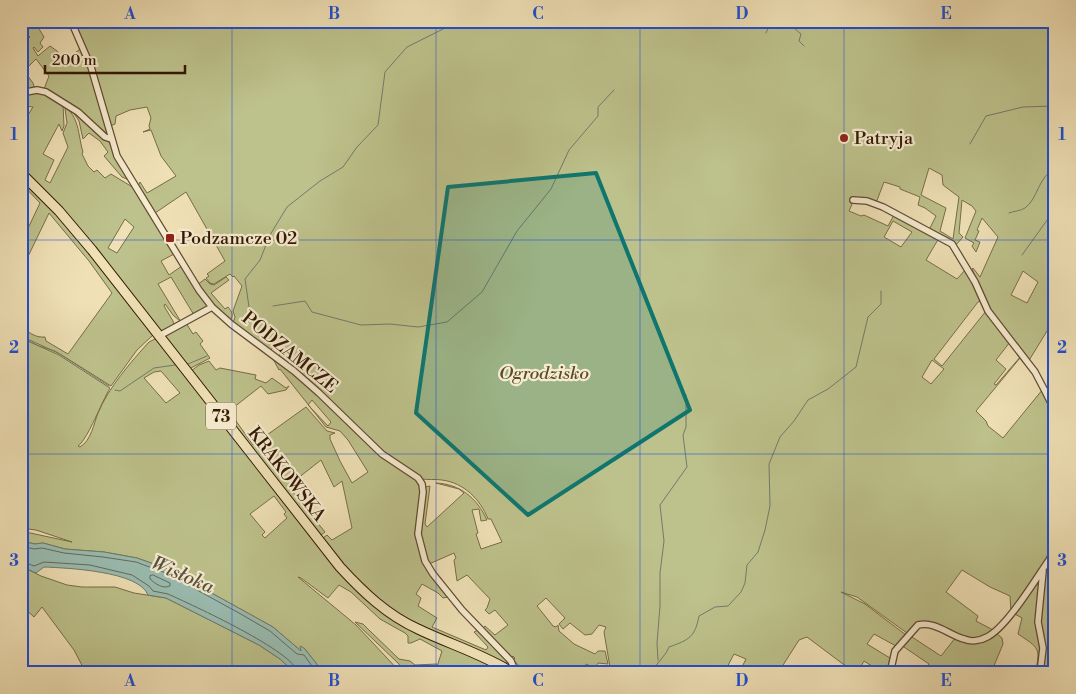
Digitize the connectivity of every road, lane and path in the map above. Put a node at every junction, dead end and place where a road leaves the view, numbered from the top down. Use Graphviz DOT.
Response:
graph roads {
  1 [pos="71,21"];
  2 [pos="21,93"];
  3 [pos="111,139"];
  4 [pos="21,174"];
  5 [pos="853,200"];
  6 [pos="212,307"];
  7 [pos="159,336"];
  8 [pos="1052,559"];
  9 [pos="1043,569"];
  10 [pos="512,672"];
  11 [pos="890,673"];
  12 [pos="1040,673"];
  1 -- 3 [label="street, PODZAMCZE"];
  2 -- 3 [label="street"];
  3 -- 6 [label="street, PODZAMCZE"];
  4 -- 7 [label="main road, KRAKOWSKA / 73"];
  5 -- 8 [label="street"];
  6 -- 7 [label="street"];
  6 -- 10 [label="street, PODZAMCZE"];
  7 -- 10 [label="main road, KRAKOWSKA / 73"];
  8 -- 9 [label="street"];
  9 -- 11 [label="street"];
  9 -- 12 [label="street"];
}
